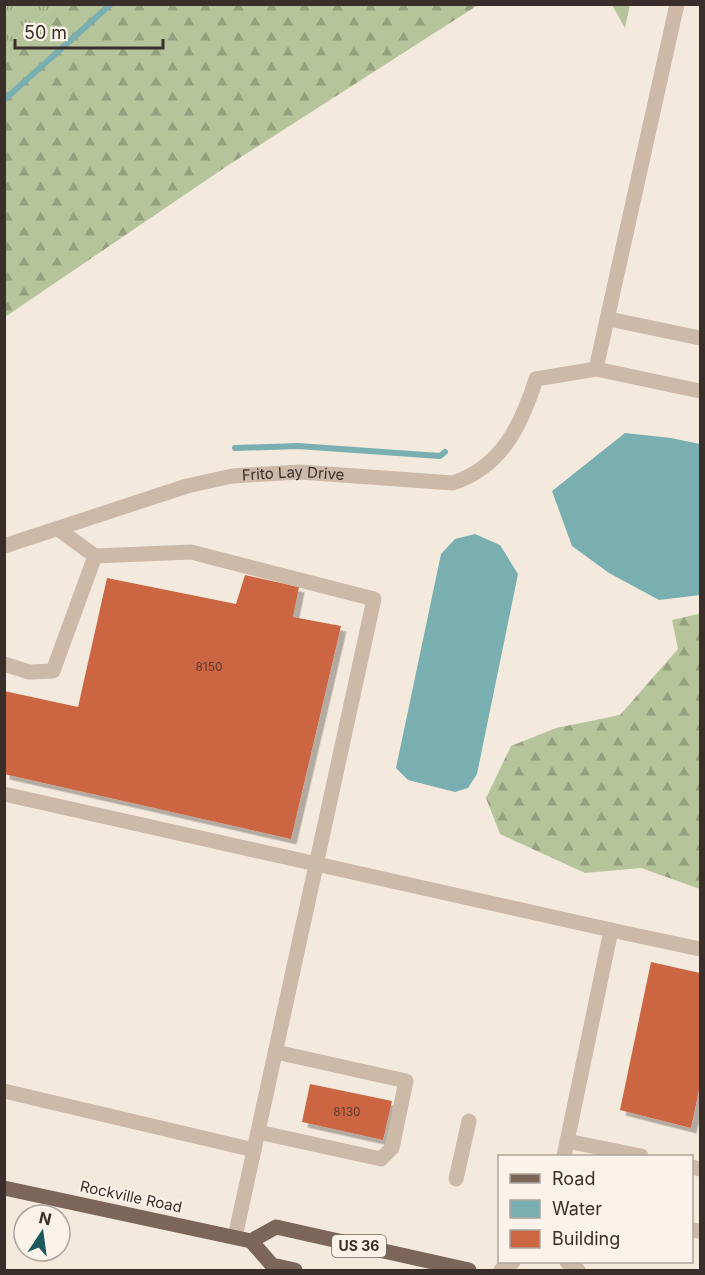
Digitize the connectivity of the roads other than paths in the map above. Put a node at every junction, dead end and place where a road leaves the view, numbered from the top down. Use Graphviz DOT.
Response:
graph roads {
  1 [pos="677,4"];
  2 [pos="609,319"];
  3 [pos="700,338"];
  4 [pos="596,369"];
  5 [pos="700,391"];
  6 [pos="58,529"];
  7 [pos="4,546"];
  8 [pos="95,556"];
  9 [pos="4,664"];
  10 [pos="4,794"];
  11 [pos="318,862"];
  12 [pos="611,930"];
  13 [pos="700,948"];
  14 [pos="276,1052"];
  15 [pos="4,1091"];
  16 [pos="470,1121"];
  17 [pos="258,1132"];
  18 [pos="567,1141"];
  19 [pos="254,1150"];
  20 [pos="564,1155"];
  21 [pos="636,1155"];
  22 [pos="456,1179"];
  23 [pos="4,1183"];
  24 [pos="4,1188"];
  25 [pos="21,1192"];
  26 [pos="235,1237"];
  27 [pos="251,1241"];
  28 [pos="295,1270"];
  29 [pos="469,1270"];
  1 -- 2 [label="street"];
  2 -- 3 [label="street"];
  2 -- 4 [label="street"];
  4 -- 5 [label="street"];
  4 -- 6 [label="street, Frito Lay Drive"];
  6 -- 7 [label="street, Frito Lay Drive"];
  6 -- 8 [label="street"];
  8 -- 9 [label="street"];
  8 -- 11 [label="street"];
  10 -- 11 [label="street"];
  11 -- 12 [label="street"];
  11 -- 14 [label="street"];
  12 -- 13 [label="street"];
  12 -- 18 [label="street"];
  14 -- 17 [label="street"];
  14 -- 17 [label="street"];
  15 -- 19 [label="street"];
  16 -- 22 [label="street"];
  17 -- 19 [label="street"];
  18 -- 20 [label="street"];
  18 -- 21 [label="street"];
  19 -- 26 [label="street"];
  23 -- 25 [label="street"];
  24 -- 25 [label="main road, Rockville Road"];
  25 -- 26 [label="main road, Rockville Road"];
  26 -- 27 [label="main road, Rockville Road"];
  27 -- 28 [label="main road"];
  27 -- 29 [label="main road, US 36"];
}
